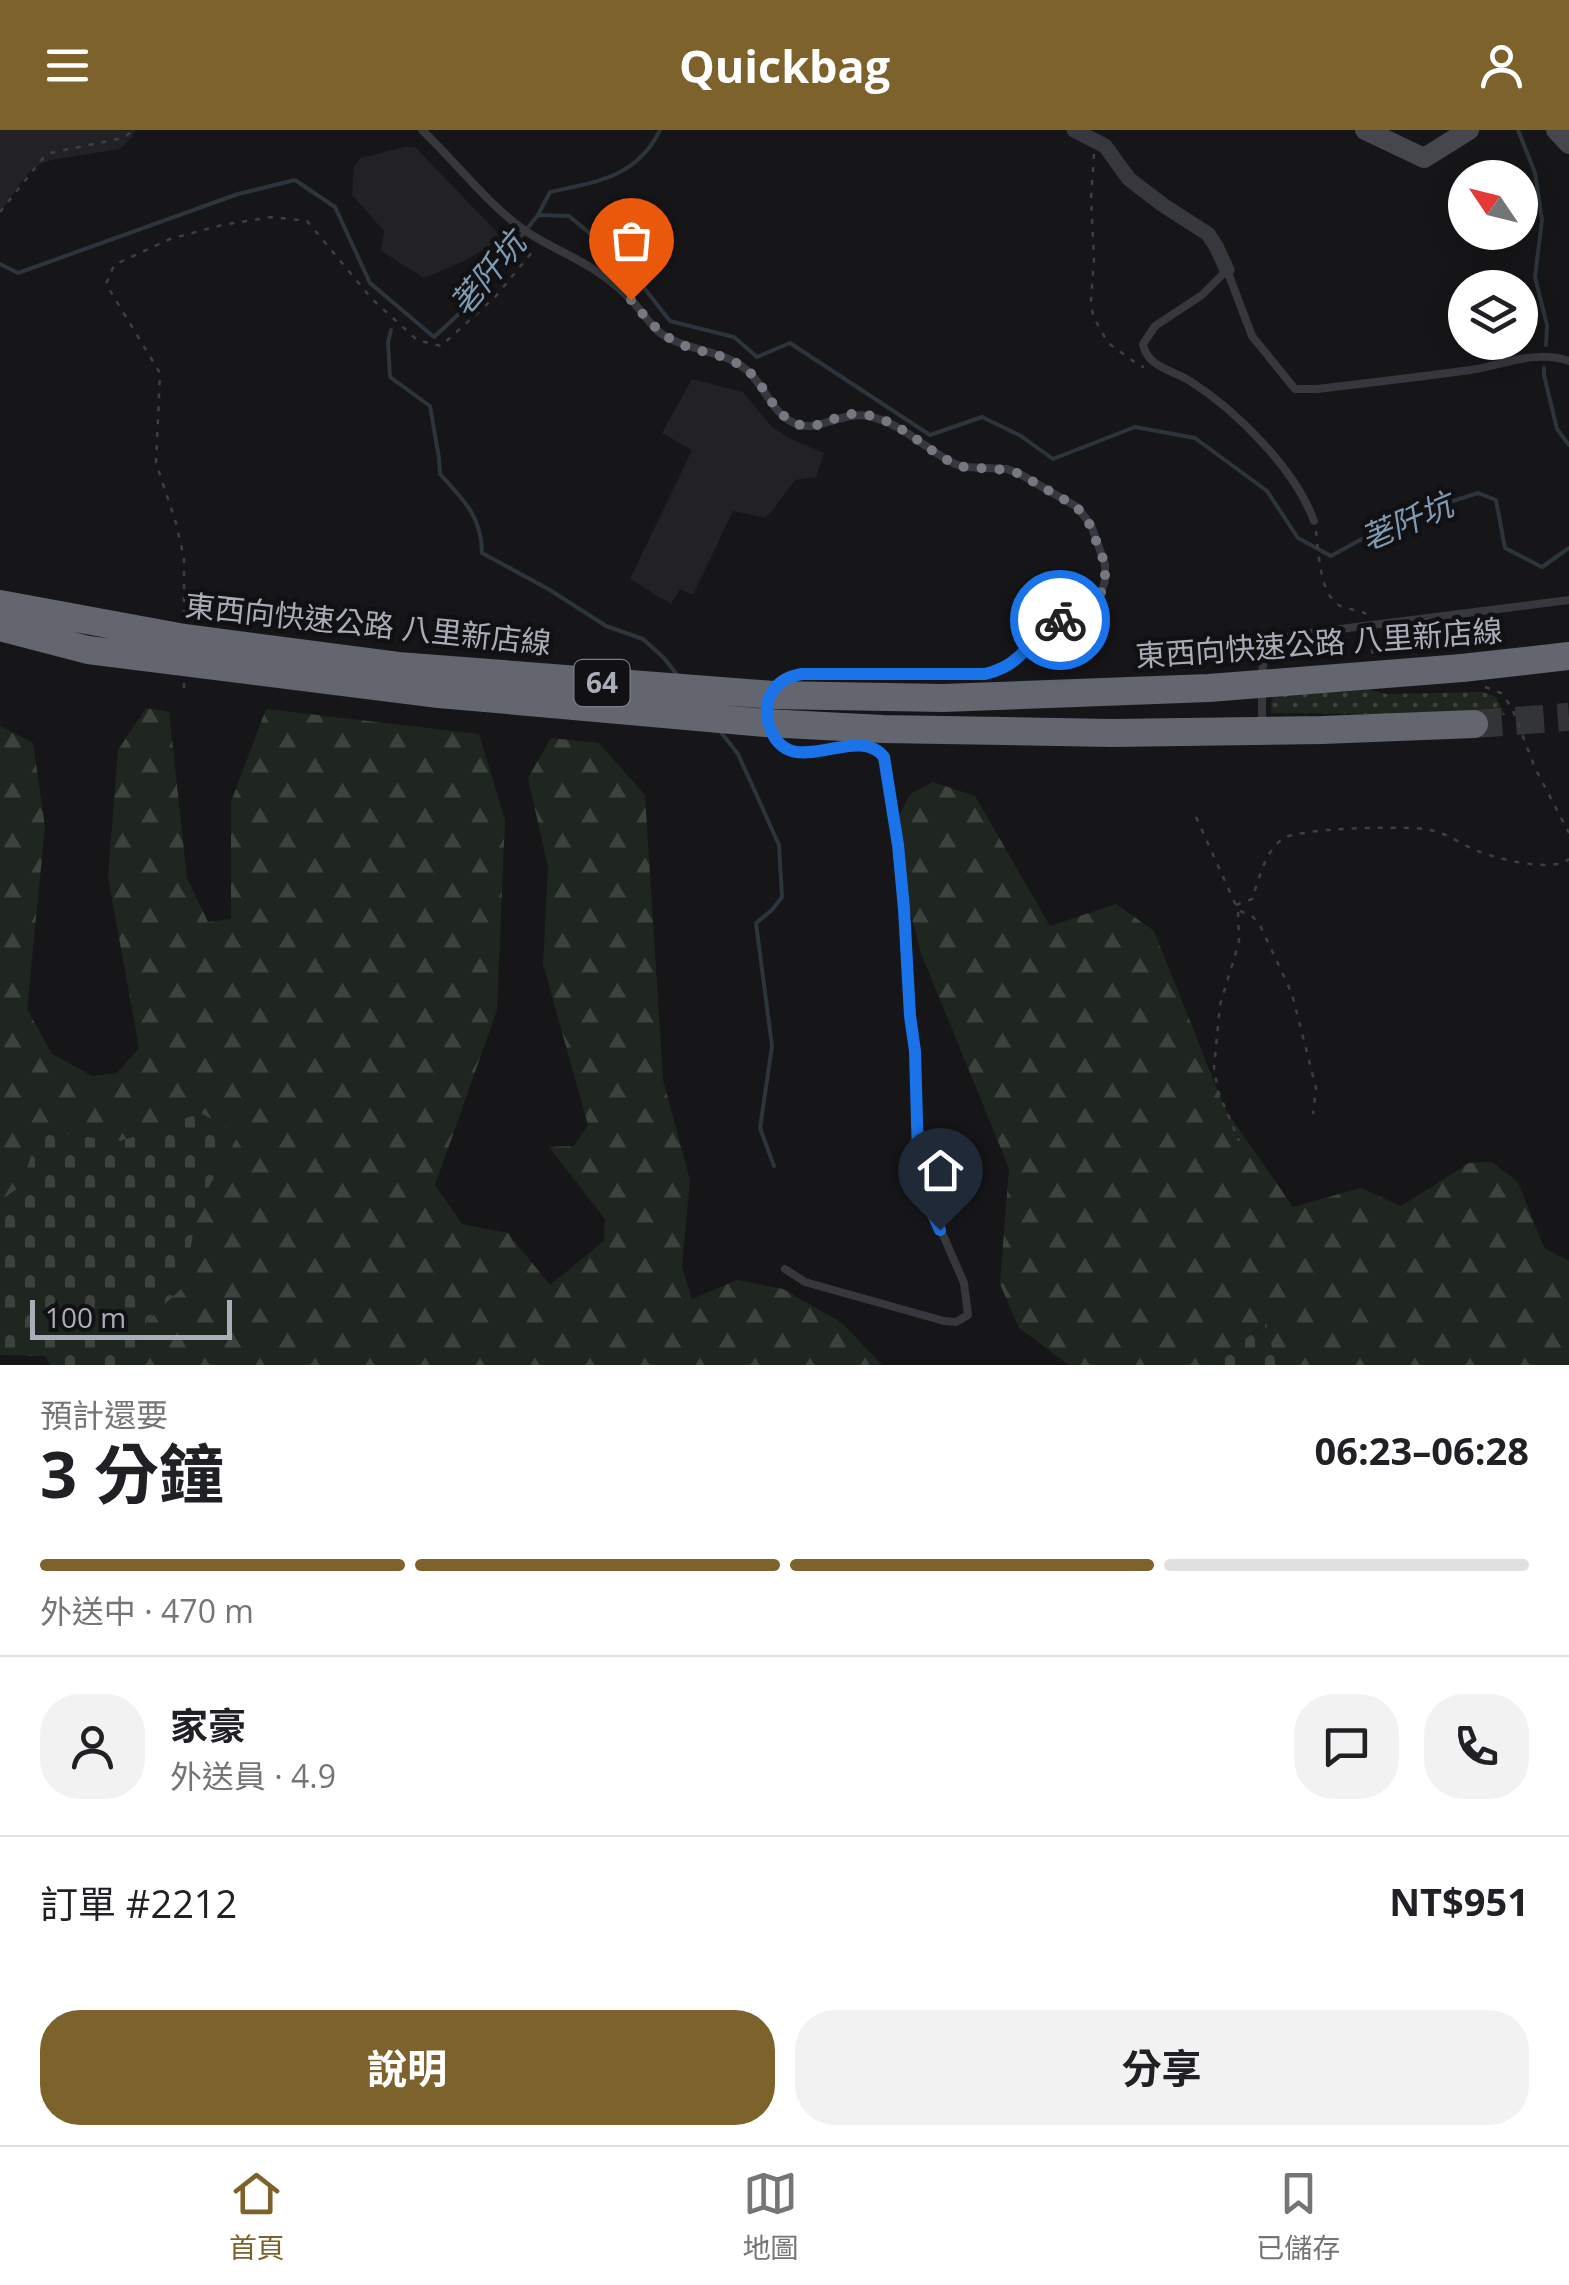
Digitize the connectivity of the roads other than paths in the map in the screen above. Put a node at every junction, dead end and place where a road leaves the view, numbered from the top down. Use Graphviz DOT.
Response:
graph roads {
  1 [pos="422,130"];
  2 [pos="1074,130"];
  3 [pos="1365,130"];
  4 [pos="1469,130"];
  5 [pos="1556,130"];
  6 [pos="1569,144"];
  7 [pos="1226,270"];
  8 [pos="1569,362"];
  9 [pos="1314,521"];
  10 [pos="1569,600"];
  11 [pos="0,604"];
  12 [pos="0,627"];
  13 [pos="1569,656"];
  14 [pos="768,701"];
  15 [pos="766,717"];
  16 [pos="1474,724"];
  17 [pos="1262,730"];
  18 [pos="785,1268"];
  1 -- 14 [label="lane"];
  2 -- 7 [label="street"];
  3 -- 4 [label="street"];
  5 -- 6 [label="street"];
  7 -- 8 [label="lane"];
  7 -- 9 [label="lane"];
  10 -- 17 [label="lane"];
  11 -- 13 [label="highway, 東西向快速公路 八里新店線 / 64, bridge"];
  12 -- 17 [label="highway, 東西向快速公路 八里新店線 / 64, bridge"];
  15 -- 18 [label="lane"];
  16 -- 17 [label="highway, 東西向快速公路 八里新店線 / 64"];
}
